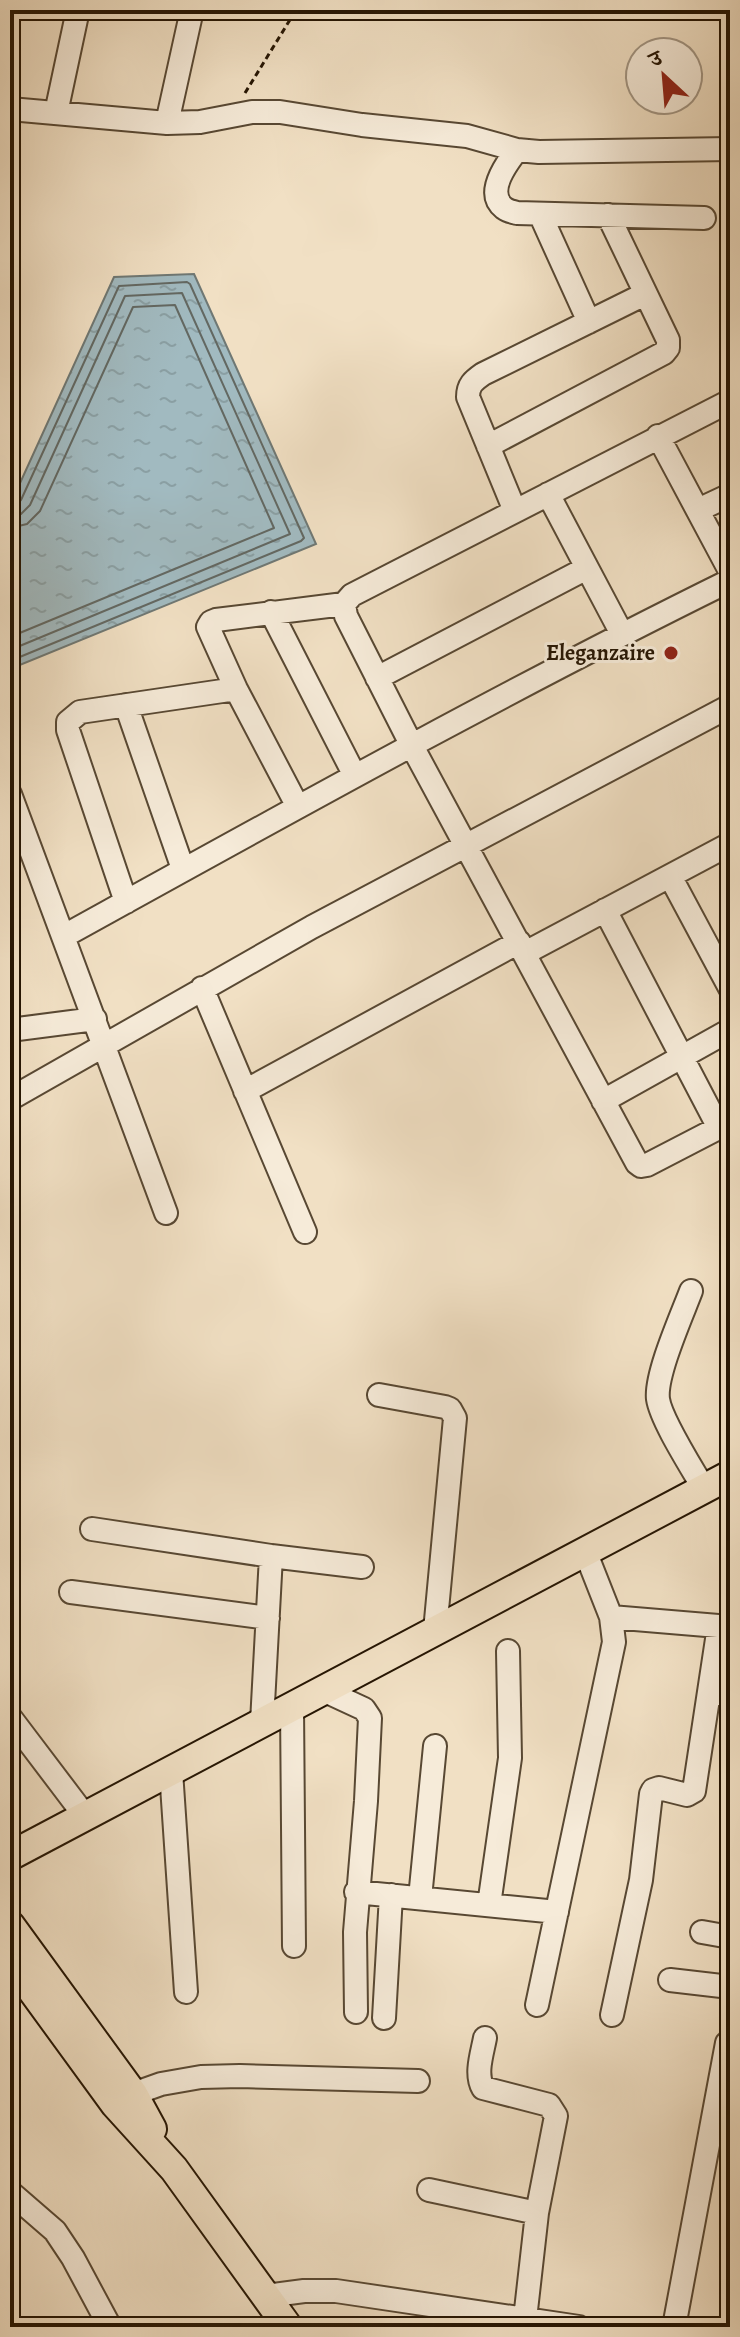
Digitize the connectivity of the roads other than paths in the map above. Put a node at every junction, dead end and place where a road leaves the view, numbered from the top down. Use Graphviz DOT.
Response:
graph roads {
  1 [pos="78,10"];
  2 [pos="192,10"];
  3 [pos="10,109"];
  4 [pos="56,113"];
  5 [pos="167,123"];
  6 [pos="730,149"];
  7 [pos="517,150"];
  8 [pos="540,214"];
  9 [pos="608,215"];
  10 [pos="704,218"];
  11 [pos="645,294"];
  12 [pos="589,322"];
  13 [pos="730,401"];
  14 [pos="658,436"];
  15 [pos="488,446"];
  16 [pos="548,494"];
  17 [pos="730,495"];
  18 [pos="698,510"];
  19 [pos="515,511"];
  20 [pos="587,568"];
  21 [pos="730,571"];
  22 [pos="730,578"];
  23 [pos="344,604"];
  24 [pos="271,612"];
  25 [pos="622,634"];
  26 [pos="377,678"];
  27 [pos="236,689"];
  28 [pos="126,705"];
  29 [pos="730,706"];
  30 [pos="412,746"];
  31 [pos="355,776"];
  32 [pos="10,794"];
  33 [pos="298,807"];
  34 [pos="18,841"];
  35 [pos="730,844"];
  36 [pos="466,845"];
  37 [pos="183,869"];
  38 [pos="670,876"];
  39 [pos="126,902"];
  40 [pos="605,910"];
  41 [pos="64,936"];
  42 [pos="522,948"];
  43 [pos="202,988"];
  44 [pos="730,988"];
  45 [pos="95,1019"];
  46 [pos="10,1030"];
  47 [pos="730,1030"];
  48 [pos="104,1044"];
  49 [pos="682,1057"];
  50 [pos="245,1091"];
  51 [pos="10,1099"];
  52 [pos="603,1101"];
  53 [pos="724,1125"];
  54 [pos="166,1213"];
  55 [pos="305,1232"];
  56 [pos="691,1291"];
  57 [pos="379,1395"];
  58 [pos="730,1475"];
  59 [pos="704,1489"];
  60 [pos="92,1529"];
  61 [pos="585,1551"];
  62 [pos="271,1556"];
  63 [pos="362,1567"];
  64 [pos="71,1592"];
  65 [pos="611,1617"];
  66 [pos="268,1618"];
  67 [pos="724,1626"];
  68 [pos="435,1631"];
  69 [pos="508,1651"];
  70 [pos="323,1690"];
  71 [pos="720,1694"];
  72 [pos="292,1706"];
  73 [pos="10,1717"];
  74 [pos="262,1722"];
  75 [pos="435,1746"];
  76 [pos="171,1771"];
  77 [pos="85,1816"];
  78 [pos="10,1856"];
  79 [pos="356,1892"];
  80 [pos="391,1895"];
  81 [pos="420,1898"];
  82 [pos="489,1905"];
  83 [pos="557,1912"];
  84 [pos="10,1925"];
  85 [pos="702,1932"];
  86 [pos="730,1937"];
  87 [pos="294,1946"];
  88 [pos="10,1960"];
  89 [pos="670,1980"];
  90 [pos="730,1987"];
  91 [pos="186,1992"];
  92 [pos="537,2005"];
  93 [pos="356,2012"];
  94 [pos="612,2015"];
  95 [pos="384,2018"];
  96 [pos="485,2038"];
  97 [pos="727,2043"];
  98 [pos="418,2081"];
  99 [pos="133,2094"];
  100 [pos="174,2169"];
  101 [pos="429,2190"];
  102 [pos="10,2192"];
  103 [pos="537,2213"];
  104 [pos="266,2296"];
  105 [pos="525,2319"];
  106 [pos="110,2327"];
  107 [pos="288,2327"];
  108 [pos="579,2327"];
  109 [pos="674,2327"];
  1 -- 4 [label="street"];
  2 -- 5 [label="street"];
  3 -- 4 [label="street"];
  4 -- 5 [label="street"];
  5 -- 7 [label="street"];
  6 -- 7 [label="street"];
  7 -- 8 [label="street"];
  8 -- 9 [label="street"];
  8 -- 12 [label="street"];
  9 -- 10 [label="street"];
  9 -- 11 [label="street"];
  11 -- 12 [label="street"];
  11 -- 15 [label="street"];
  12 -- 15 [label="street"];
  13 -- 14 [label="street"];
  14 -- 16 [label="street"];
  14 -- 18 [label="street"];
  15 -- 19 [label="street"];
  16 -- 19 [label="street"];
  16 -- 20 [label="street"];
  17 -- 18 [label="street"];
  18 -- 21 [label="street"];
  19 -- 23 [label="street"];
  20 -- 25 [label="street"];
  20 -- 26 [label="street"];
  22 -- 25 [label="street"];
  23 -- 24 [label="street"];
  23 -- 26 [label="street"];
  24 -- 27 [label="street"];
  24 -- 31 [label="street"];
  25 -- 30 [label="street"];
  26 -- 30 [label="street"];
  27 -- 28 [label="street"];
  27 -- 33 [label="street"];
  28 -- 37 [label="street"];
  28 -- 39 [label="street"];
  29 -- 36 [label="street"];
  30 -- 31 [label="street"];
  30 -- 36 [label="street"];
  31 -- 33 [label="street"];
  32 -- 34 [label="street"];
  33 -- 37 [label="street"];
  34 -- 41 [label="street"];
  35 -- 38 [label="street"];
  36 -- 42 [label="street"];
  36 -- 43 [label="street"];
  37 -- 39 [label="street"];
  38 -- 40 [label="street"];
  38 -- 44 [label="street"];
  39 -- 41 [label="street"];
  40 -- 42 [label="street"];
  40 -- 49 [label="street"];
  41 -- 45 [label="street"];
  42 -- 50 [label="street"];
  42 -- 52 [label="street"];
  43 -- 48 [label="street"];
  43 -- 50 [label="street"];
  45 -- 46 [label="street"];
  45 -- 48 [label="street"];
  47 -- 49 [label="street"];
  48 -- 51 [label="street"];
  48 -- 54 [label="street"];
  49 -- 52 [label="street"];
  49 -- 53 [label="street"];
  50 -- 55 [label="street"];
  52 -- 53 [label="street"];
  56 -- 59 [label="street"];
  57 -- 68 [label="street"];
  58 -- 59 [label="main road"];
  59 -- 61 [label="main road"];
  60 -- 62 [label="street"];
  61 -- 65 [label="street"];
  61 -- 68 [label="main road"];
  62 -- 63 [label="street"];
  62 -- 66 [label="street"];
  64 -- 66 [label="street"];
  65 -- 67 [label="street"];
  65 -- 83 [label="street"];
  66 -- 74 [label="street"];
  67 -- 71 [label="street"];
  68 -- 70 [label="main road"];
  69 -- 82 [label="street"];
  70 -- 72 [label="main road"];
  70 -- 79 [label="street"];
  71 -- 94 [label="street"];
  72 -- 74 [label="main road"];
  72 -- 87 [label="street"];
  73 -- 77 [label="street"];
  74 -- 76 [label="main road"];
  75 -- 81 [label="street"];
  76 -- 77 [label="main road"];
  76 -- 91 [label="street"];
  77 -- 78 [label="main road"];
  79 -- 80 [label="street"];
  79 -- 93 [label="street"];
  80 -- 81 [label="street"];
  80 -- 95 [label="street"];
  81 -- 82 [label="street"];
  82 -- 83 [label="street"];
  83 -- 92 [label="street"];
  84 -- 99 [label="main road"];
  85 -- 86 [label="street"];
  88 -- 100 [label="main road"];
  89 -- 90 [label="street"];
  96 -- 103 [label="street"];
  97 -- 109 [label="street"];
  98 -- 99 [label="street"];
  99 -- 100 [label="main road"];
  100 -- 104 [label="main road"];
  101 -- 103 [label="street"];
  102 -- 106 [label="street"];
  103 -- 105 [label="street"];
  104 -- 105 [label="street"];
  104 -- 107 [label="main road"];
  105 -- 108 [label="street"];
}
